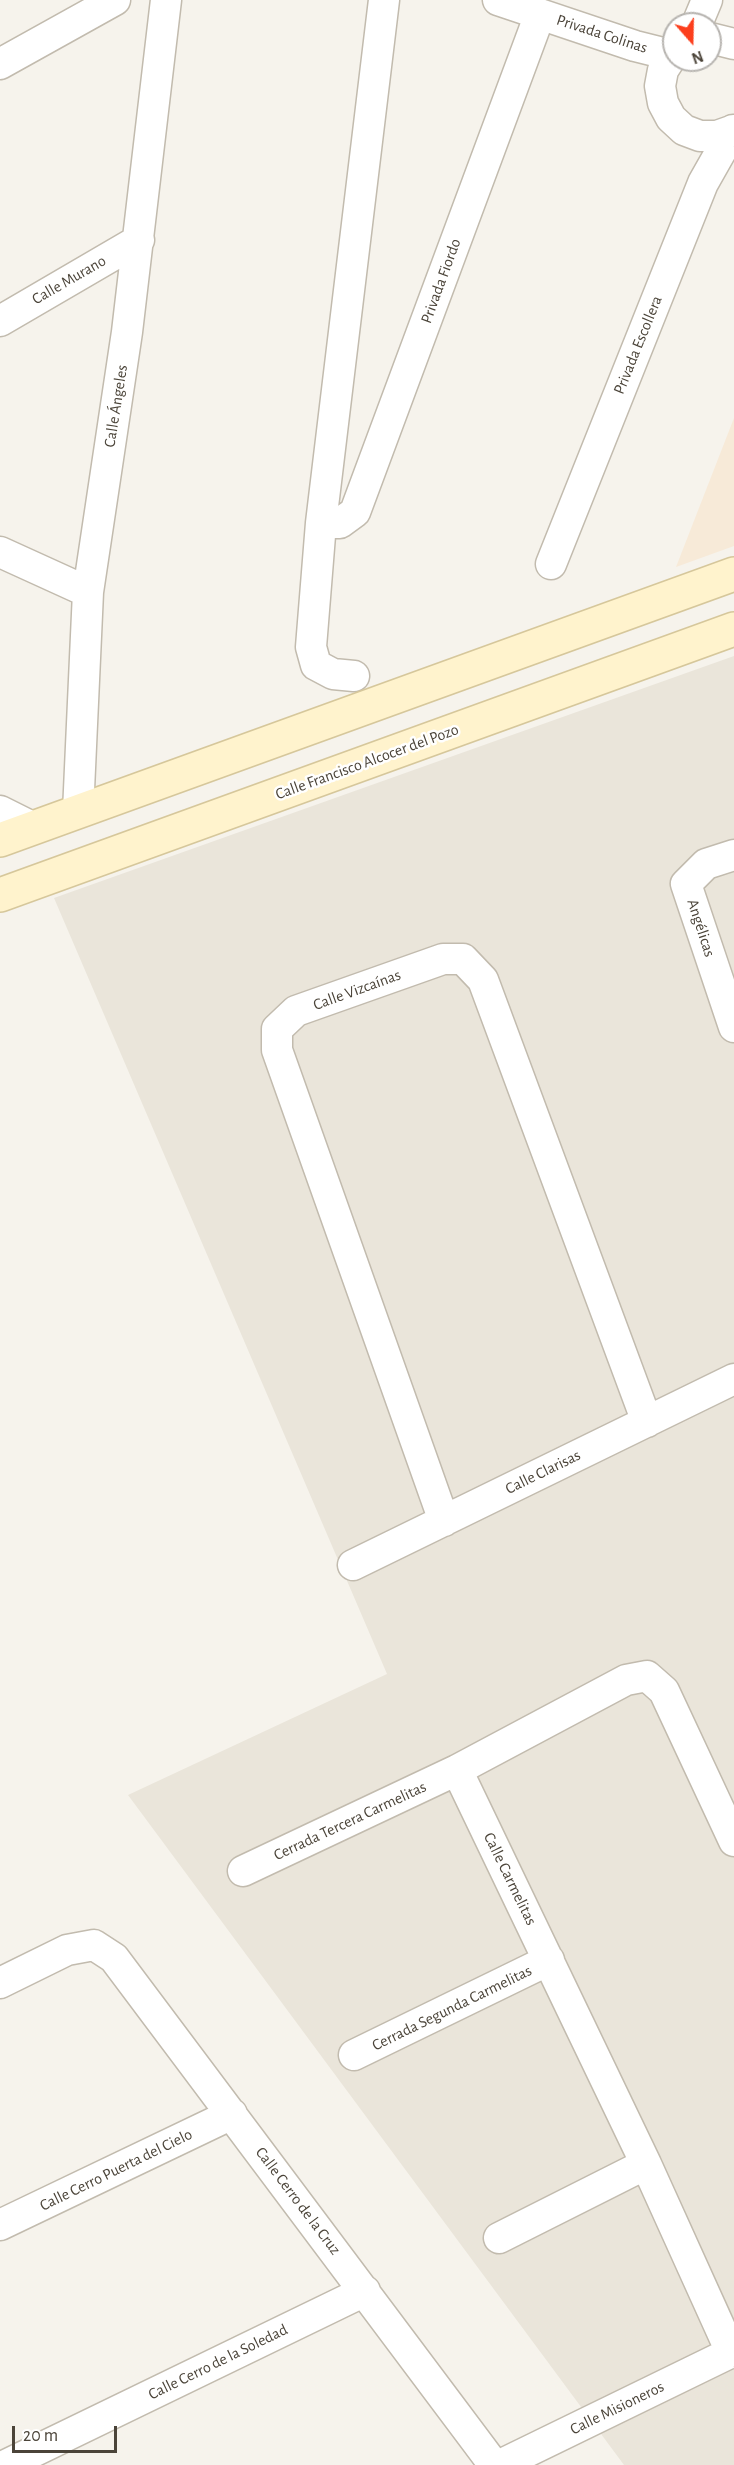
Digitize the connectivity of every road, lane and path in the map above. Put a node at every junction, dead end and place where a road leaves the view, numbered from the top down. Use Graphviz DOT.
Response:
graph roads {
  1 [pos="115,0"];
  2 [pos="166,0"];
  3 [pos="384,0"];
  4 [pos="498,0"];
  5 [pos="540,14"];
  6 [pos="662,51"];
  7 [pos="0,64"];
  8 [pos="663,72"];
  9 [pos="733,130"];
  10 [pos="139,240"];
  11 [pos="0,321"];
  12 [pos="321,523"];
  13 [pos="0,552"];
  14 [pos="551,564"];
  15 [pos="734,574"];
  16 [pos="88,592"];
  17 [pos="734,629"];
  18 [pos="354,676"];
  19 [pos="0,811"];
  20 [pos="78,812"];
  21 [pos="34,828"];
  22 [pos="0,840"];
  23 [pos="734,855"];
  24 [pos="0,895"];
  25 [pos="734,1027"];
  26 [pos="734,1379"];
  27 [pos="647,1422"];
  28 [pos="444,1521"];
  29 [pos="353,1566"];
  30 [pos="457,1770"];
  31 [pos="734,1841"];
  32 [pos="243,1871"];
  33 [pos="549,1960"];
  34 [pos="0,1983"];
  35 [pos="354,2055"];
  36 [pos="232,2114"];
  37 [pos="646,2164"];
  38 [pos="0,2225"];
  39 [pos="499,2238"];
  40 [pos="365,2291"];
  41 [pos="733,2352"];
  42 [pos="6,2465"];
  43 [pos="494,2465"];
  44 [pos="500,2465"];
  1 -- 7 [label="street"];
  2 -- 10 [label="street, Calle Ángeles"];
  3 -- 12 [label="street"];
  4 -- 5 [label="street, Privada Colinas"];
  5 -- 6 [label="street, Privada Colinas"];
  5 -- 12 [label="street, Privada Fiordo"];
  8 -- 9 [label="street"];
  9 -- 14 [label="street, Privada Escollera"];
  10 -- 11 [label="street, Calle Murano"];
  10 -- 16 [label="street, Calle Ángeles"];
  12 -- 18 [label="street"];
  13 -- 16 [label="street"];
  15 -- 20 [label="street"];
  16 -- 20 [label="street, Calle Ángeles"];
  17 -- 24 [label="street, Calle Francisco Alcocer del Pozo"];
  19 -- 21 [label="street"];
  20 -- 21 [label="street"];
  21 -- 22 [label="street"];
  23 -- 25 [label="street, Angélicas"];
  26 -- 27 [label="street, Calle Clarisas"];
  27 -- 28 [label="street, Calle Clarisas"];
  27 -- 28 [label="street, Calle Vizcaínas"];
  28 -- 29 [label="street, Calle Clarisas"];
  30 -- 31 [label="street"];
  30 -- 32 [label="street, Cerrada Tercera Carmelitas"];
  30 -- 33 [label="street, Calle Carmelitas"];
  33 -- 35 [label="street, Cerrada Segunda Carmelitas"];
  33 -- 37 [label="street, Calle Carmelitas"];
  34 -- 36 [label="street, Calle Cerro de la Cruz"];
  36 -- 38 [label="street, Calle Cerro Puerta del Cielo"];
  36 -- 40 [label="street, Calle Cerro de la Cruz"];
  37 -- 39 [label="street"];
  37 -- 41 [label="street, Calle Carmelitas"];
  40 -- 42 [label="street, Calle Cerro de la Soledad"];
  40 -- 43 [label="street, Calle Cerro de la Cruz"];
  41 -- 44 [label="street, Calle Misioneros"];
}
